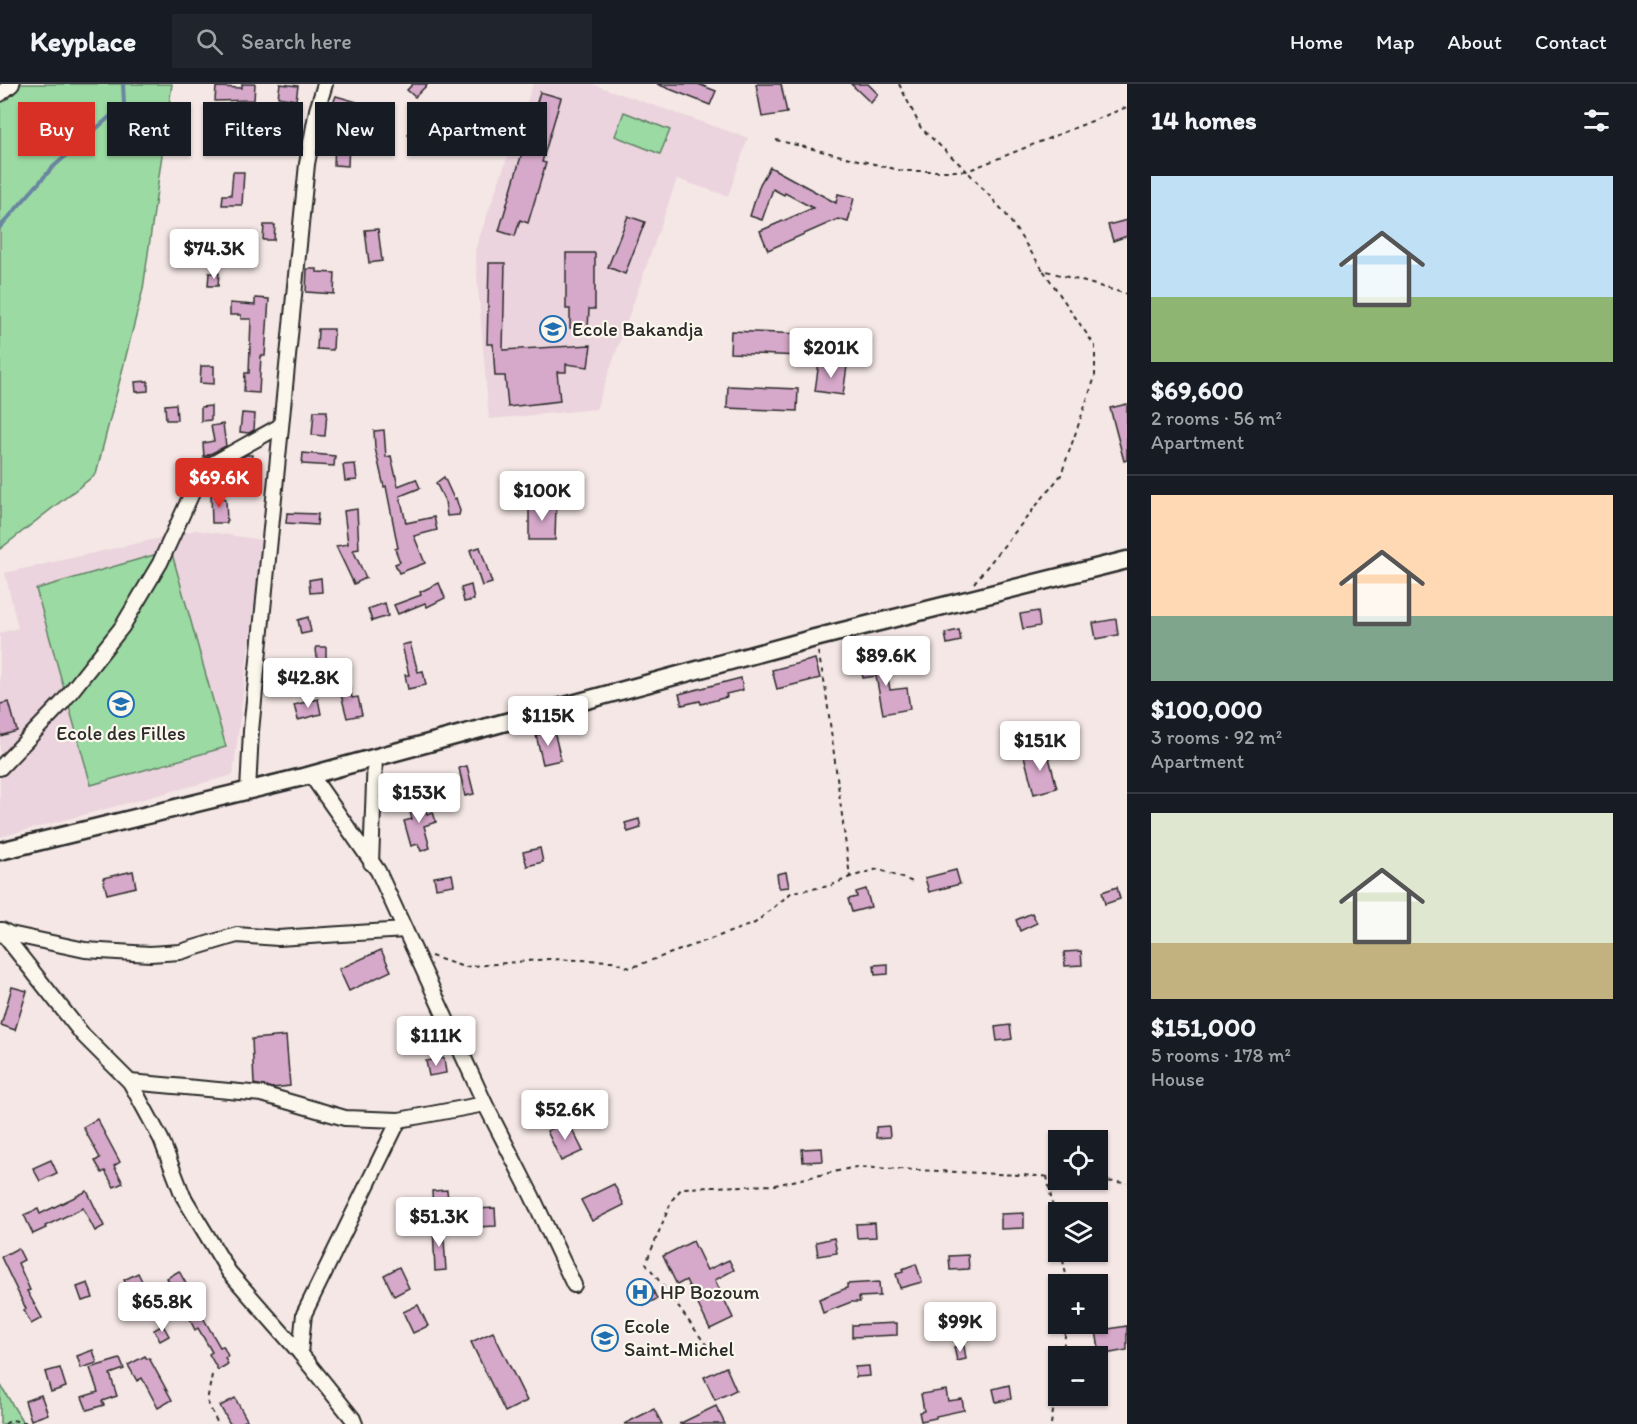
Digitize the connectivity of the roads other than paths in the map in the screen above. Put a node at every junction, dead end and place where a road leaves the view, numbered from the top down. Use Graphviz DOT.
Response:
graph roads {
  1 [pos="12,84"];
  2 [pos="325,84"];
  3 [pos="0,94"];
  4 [pos="280,426"];
  5 [pos="1127,560"];
  6 [pos="375,757"];
  7 [pos="0,768"];
  8 [pos="311,775"];
  9 [pos="248,791"];
  10 [pos="0,851"];
  11 [pos="371,863"];
  12 [pos="0,930"];
  13 [pos="405,930"];
  14 [pos="130,1082"];
  15 [pos="485,1104"];
  16 [pos="399,1120"];
  17 [pos="574,1285"];
  18 [pos="300,1353"];
  19 [pos="355,1424"];
  1 -- 3 [label="street"];
  2 -- 4 [label="street"];
  4 -- 7 [label="street"];
  4 -- 9 [label="street"];
  5 -- 6 [label="main road"];
  6 -- 8 [label="main road"];
  6 -- 11 [label="street"];
  8 -- 9 [label="main road"];
  8 -- 11 [label="street"];
  9 -- 10 [label="main road"];
  11 -- 13 [label="street"];
  12 -- 13 [label="street"];
  12 -- 14 [label="street"];
  13 -- 15 [label="street"];
  14 -- 16 [label="street"];
  14 -- 18 [label="street"];
  15 -- 16 [label="street"];
  15 -- 17 [label="street"];
  16 -- 18 [label="street"];
  18 -- 19 [label="street"];
}
